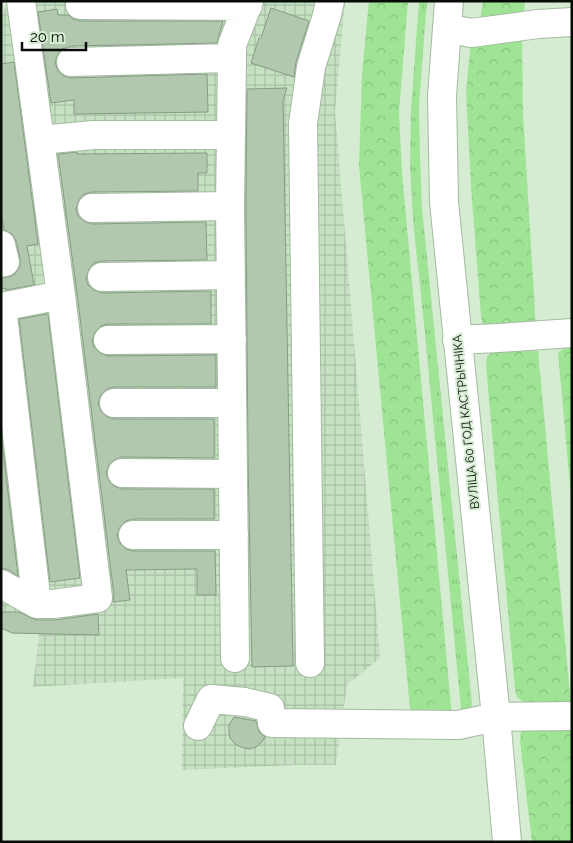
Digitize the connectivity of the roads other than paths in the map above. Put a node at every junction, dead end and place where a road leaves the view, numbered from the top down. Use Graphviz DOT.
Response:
graph roads {
  1 [pos="15,1"];
  2 [pos="21,1"];
  3 [pos="80,1"];
  4 [pos="330,1"];
  5 [pos="449,1"];
  6 [pos="248,4"];
  7 [pos="1,10"];
  8 [pos="572,22"];
  9 [pos="447,28"];
  10 [pos="232,58"];
  11 [pos="71,62"];
  12 [pos="230,135"];
  13 [pos="40,140"];
  14 [pos="230,206"];
  15 [pos="92,208"];
  16 [pos="1,245"];
  17 [pos="1,263"];
  18 [pos="231,275"];
  19 [pos="102,277"];
  20 [pos="61,295"];
  21 [pos="2,307"];
  22 [pos="572,333"];
  23 [pos="232,339"];
  24 [pos="108,340"];
  25 [pos="457,340"];
  26 [pos="114,403"];
  27 [pos="232,403"];
  28 [pos="122,473"];
  29 [pos="233,474"];
  30 [pos="234,535"];
  31 [pos="133,536"];
  32 [pos="1,584"];
  33 [pos="37,604"];
  34 [pos="235,658"];
  35 [pos="310,663"];
  36 [pos="572,716"];
  37 [pos="496,718"];
  38 [pos="198,726"];
  39 [pos="507,842"];
  1 -- 7 [label="street"];
  2 -- 13 [label="street"];
  3 -- 6 [label="street"];
  4 -- 35 [label="street"];
  5 -- 9 [label="street, ВУЛІЦА 60 ГОД КАСТРЫЧНІКА"];
  6 -- 10 [label="street"];
  8 -- 9 [label="street"];
  9 -- 25 [label="street, ВУЛІЦА 60 ГОД КАСТРЫЧНІКА"];
  10 -- 11 [label="street"];
  10 -- 12 [label="street"];
  12 -- 13 [label="street"];
  12 -- 14 [label="street"];
  13 -- 20 [label="street"];
  14 -- 15 [label="street"];
  14 -- 18 [label="street"];
  16 -- 17 [label="street"];
  18 -- 19 [label="street"];
  18 -- 23 [label="street"];
  20 -- 21 [label="street"];
  20 -- 33 [label="street"];
  21 -- 33 [label="street"];
  22 -- 25 [label="street"];
  23 -- 24 [label="street"];
  23 -- 27 [label="street"];
  25 -- 37 [label="street, ВУЛІЦА 60 ГОД КАСТРЫЧНІКА"];
  26 -- 27 [label="street"];
  27 -- 29 [label="street"];
  28 -- 29 [label="street"];
  29 -- 30 [label="street"];
  30 -- 31 [label="street"];
  30 -- 34 [label="street"];
  32 -- 33 [label="street"];
  36 -- 37 [label="street"];
  37 -- 38 [label="street"];
  37 -- 39 [label="street, ВУЛІЦА 60 ГОД КАСТРЫЧНІКА"];
}
